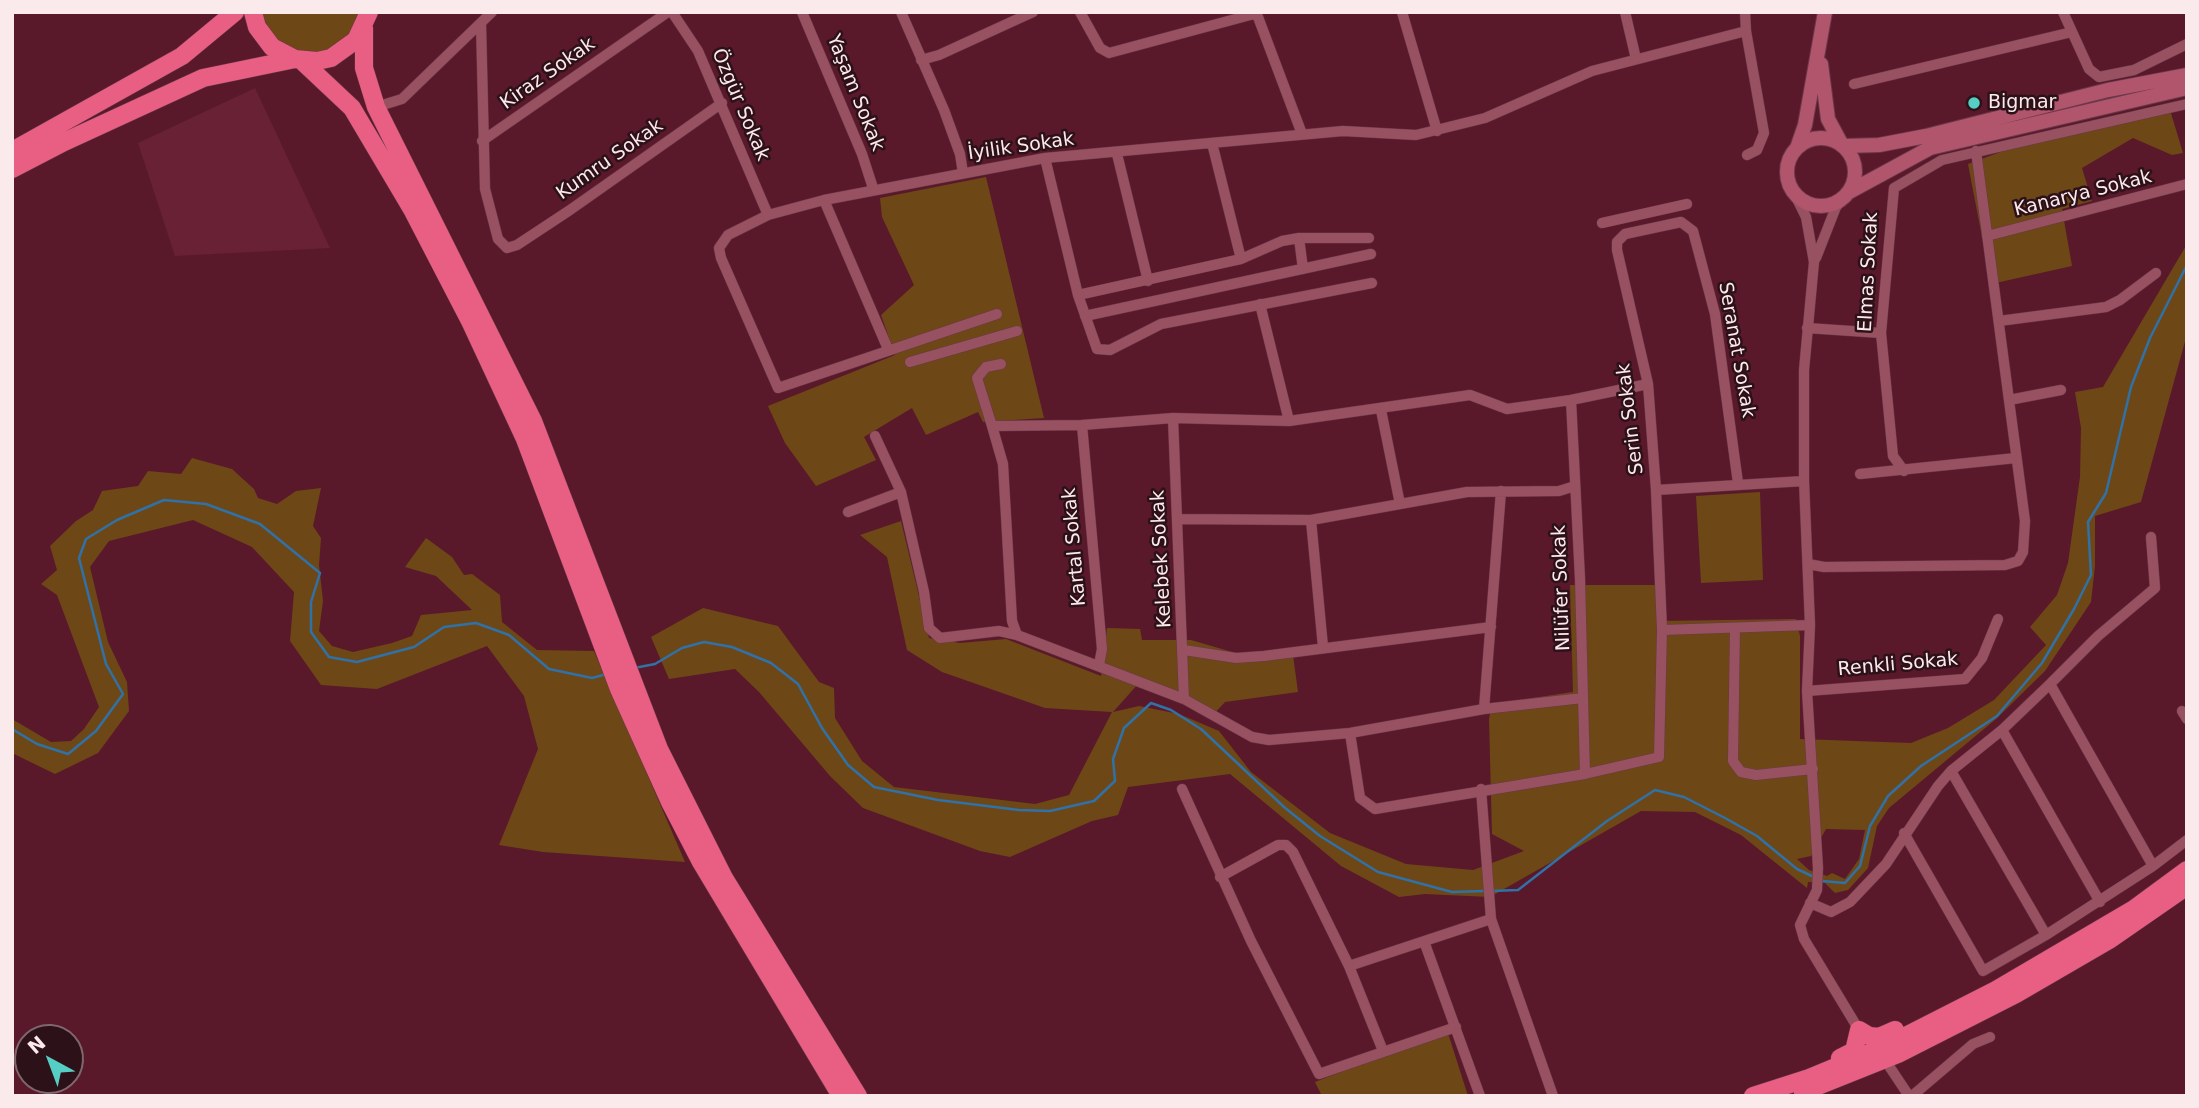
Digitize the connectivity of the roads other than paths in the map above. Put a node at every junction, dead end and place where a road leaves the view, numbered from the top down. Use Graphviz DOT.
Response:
graph roads {
  1 [pos="235,12"];
  2 [pos="253,12"];
  3 [pos="492,12"];
  4 [pos="670,12"];
  5 [pos="802,12"];
  6 [pos="901,12"];
  7 [pos="1033,12"];
  8 [pos="1080,12"];
  9 [pos="1625,12"];
  10 [pos="1745,12"];
  11 [pos="1825,12"];
  12 [pos="2063,12"];
  13 [pos="1405,13"];
  14 [pos="368,17"];
  15 [pos="481,23"];
  16 [pos="1746,31"];
  17 [pos="2071,32"];
  18 [pos="2187,44"];
  19 [pos="1820,46"];
  20 [pos="1636,59"];
  21 [pos="298,60"];
  22 [pos="921,60"];
  23 [pos="2187,75"];
  24 [pos="1854,84"];
  25 [pos="2187,88"];
  26 [pos="722,103"];
  27 [pos="2187,104"];
  28 [pos="376,107"];
  29 [pos="1437,131"];
  30 [pos="1302,134"];
  31 [pos="2015,134"];
  32 [pos="482,141"];
  33 [pos="1212,143"];
  34 [pos="1843,145"];
  35 [pos="1797,148"];
  36 [pos="12,151"];
  37 [pos="1976,151"];
  38 [pos="1117,153"];
  39 [pos="1747,155"];
  40 [pos="1045,158"];
  41 [pos="12,169"];
  42 [pos="963,173"];
  43 [pos="2187,184"];
  44 [pos="873,188"];
  45 [pos="1795,195"];
  46 [pos="1846,196"];
  47 [pos="824,200"];
  48 [pos="1688,204"];
  49 [pos="768,215"];
  50 [pos="1602,223"];
  51 [pos="1690,225"];
  52 [pos="1987,236"];
  53 [pos="1299,238"];
  54 [pos="1369,238"];
  55 [pos="1370,254"];
  56 [pos="1241,259"];
  57 [pos="1814,262"];
  58 [pos="1303,269"];
  59 [pos="2156,273"];
  60 [pos="1148,281"];
  61 [pos="1372,283"];
  62 [pos="1078,295"];
  63 [pos="1260,304"];
  64 [pos="997,314"];
  65 [pos="1085,316"];
  66 [pos="1999,321"];
  67 [pos="1807,328"];
  68 [pos="1017,331"];
  69 [pos="1881,333"];
  70 [pos="888,349"];
  71 [pos="910,362"];
  72 [pos="1000,364"];
  73 [pos="1648,384"];
  74 [pos="2061,390"];
  75 [pos="1571,400"];
  76 [pos="2009,400"];
  77 [pos="1381,410"];
  78 [pos="1172,418"];
  79 [pos="1289,421"];
  80 [pos="1082,425"];
  81 [pos="992,426"];
  82 [pos="875,436"];
  83 [pos="2016,458"];
  84 [pos="1904,471"];
  85 [pos="1860,474"];
  86 [pos="1804,481"];
  87 [pos="1738,483"];
  88 [pos="1575,486"];
  89 [pos="1656,490"];
  90 [pos="1501,491"];
  91 [pos="901,492"];
  92 [pos="1400,504"];
  93 [pos="848,512"];
  94 [pos="1177,519"];
  95 [pos="1311,520"];
  96 [pos="2151,537"];
  97 [pos="1808,564"];
  98 [pos="1998,619"];
  99 [pos="1810,625"];
  100 [pos="1491,626"];
  101 [pos="1735,628"];
  102 [pos="1662,630"];
  103 [pos="1017,635"];
  104 [pos="1322,647"];
  105 [pos="1184,650"];
  106 [pos="614,656"];
  107 [pos="1100,665"];
  108 [pos="2050,684"];
  109 [pos="625,686"];
  110 [pos="1807,691"];
  111 [pos="1583,698"];
  112 [pos="1184,699"];
  113 [pos="1484,709"];
  114 [pos="2002,730"];
  115 [pos="1350,733"];
  116 [pos="1813,769"];
  117 [pos="1951,771"];
  118 [pos="1585,774"];
  119 [pos="1182,789"];
  120 [pos="1481,789"];
  121 [pos="1904,833"];
  122 [pos="2187,840"];
  123 [pos="2153,866"];
  124 [pos="2187,870"];
  125 [pos="1220,877"];
  126 [pos="2187,886"];
  127 [pos="2100,902"];
  128 [pos="1810,904"];
  129 [pos="2134,909"];
  130 [pos="1490,916"];
  131 [pos="2046,935"];
  132 [pos="1424,944"];
  133 [pos="1349,966"];
  134 [pos="1455,1027"];
  135 [pos="1859,1030"];
  136 [pos="1990,1037"];
  137 [pos="1383,1051"];
  138 [pos="1885,1060"];
  139 [pos="841,1096"];
  140 [pos="858,1096"];
  141 [pos="1480,1096"];
  142 [pos="1553,1096"];
  143 [pos="1739,1096"];
  144 [pos="1753,1096"];
  145 [pos="1793,1096"];
  146 [pos="1910,1096"];
  1 -- 36 [label="highway"];
  2 -- 21 [label="highway"];
  3 -- 15 [label="street"];
  4 -- 26 [label="street, Özgür Sokak"];
  4 -- 32 [label="street, Kiraz Sokak"];
  5 -- 44 [label="street, Yaşam Sokak"];
  6 -- 22 [label="street"];
  7 -- 22 [label="street"];
  8 -- 30 [label="street"];
  9 -- 20 [label="street"];
  10 -- 16 [label="street"];
  11 -- 19 [label="street"];
  12 -- 17 [label="street"];
  13 -- 29 [label="street"];
  14 -- 21 [label="highway"];
  14 -- 28 [label="highway"];
  15 -- 28 [label="street"];
  15 -- 32 [label="street"];
  16 -- 20 [label="street, İyilik Sokak"];
  16 -- 39 [label="street"];
  17 -- 18 [label="street"];
  17 -- 24 [label="street"];
  19 -- 34 [label="street"];
  19 -- 35 [label="street"];
  20 -- 29 [label="street, İyilik Sokak"];
  21 -- 41 [label="highway"];
  21 -- 106 [label="highway"];
  22 -- 42 [label="street"];
  23 -- 34 [label="street"];
  25 -- 31 [label="street"];
  26 -- 32 [label="street, Kumru Sokak"];
  26 -- 49 [label="street, Özgür Sokak"];
  27 -- 31 [label="street, Elmas Sokak"];
  28 -- 106 [label="highway"];
  29 -- 30 [label="street, İyilik Sokak"];
  30 -- 33 [label="street, İyilik Sokak"];
  31 -- 37 [label="street, Elmas Sokak"];
  31 -- 46 [label="street"];
  33 -- 38 [label="street, İyilik Sokak"];
  33 -- 56 [label="street"];
  34 -- 35 [label="street"];
  34 -- 46 [label="street"];
  35 -- 45 [label="street"];
  37 -- 52 [label="street"];
  37 -- 69 [label="street, Elmas Sokak"];
  38 -- 40 [label="street, İyilik Sokak"];
  38 -- 60 [label="street"];
  40 -- 42 [label="street, İyilik Sokak"];
  40 -- 62 [label="street"];
  42 -- 44 [label="street, İyilik Sokak"];
  43 -- 52 [label="street, Kanarya Sokak"];
  44 -- 47 [label="street, İyilik Sokak"];
  45 -- 46 [label="street"];
  45 -- 57 [label="street"];
  46 -- 57 [label="street"];
  47 -- 49 [label="street, İyilik Sokak"];
  47 -- 70 [label="street"];
  48 -- 50 [label="street"];
  49 -- 70 [label="street, İyilik Sokak"];
  51 -- 73 [label="street, Serin Sokak"];
  51 -- 87 [label="street, Seranat Sokak"];
  52 -- 66 [label="street"];
  53 -- 54 [label="street"];
  53 -- 56 [label="street"];
  53 -- 58 [label="street"];
  55 -- 58 [label="street"];
  56 -- 60 [label="street"];
  57 -- 67 [label="street"];
  58 -- 65 [label="street"];
  59 -- 66 [label="street"];
  60 -- 62 [label="street"];
  61 -- 63 [label="street"];
  62 -- 65 [label="street"];
  63 -- 65 [label="street"];
  63 -- 79 [label="street"];
  64 -- 70 [label="street"];
  66 -- 76 [label="street"];
  67 -- 69 [label="street"];
  67 -- 86 [label="street"];
  68 -- 71 [label="street"];
  69 -- 84 [label="street, Elmas Sokak"];
  72 -- 81 [label="street"];
  73 -- 75 [label="street"];
  73 -- 89 [label="street, Serin Sokak"];
  74 -- 76 [label="street"];
  75 -- 77 [label="street"];
  75 -- 88 [label="street, Nilüfer Sokak"];
  76 -- 83 [label="street"];
  77 -- 79 [label="street"];
  77 -- 92 [label="street"];
  78 -- 79 [label="street"];
  78 -- 80 [label="street"];
  78 -- 94 [label="street, Kelebek Sokak"];
  80 -- 81 [label="street"];
  80 -- 107 [label="street, Kartal Sokak"];
  81 -- 103 [label="street"];
  82 -- 91 [label="street"];
  83 -- 84 [label="street"];
  83 -- 97 [label="street"];
  84 -- 85 [label="street"];
  86 -- 87 [label="street"];
  86 -- 97 [label="street"];
  87 -- 89 [label="street"];
  88 -- 90 [label="street"];
  88 -- 111 [label="street, Nilüfer Sokak"];
  89 -- 102 [label="street, Serin Sokak"];
  90 -- 92 [label="street"];
  90 -- 100 [label="street"];
  91 -- 93 [label="street"];
  91 -- 103 [label="street"];
  92 -- 95 [label="street"];
  94 -- 95 [label="street"];
  94 -- 105 [label="street, Kelebek Sokak"];
  95 -- 104 [label="street"];
  96 -- 108 [label="street"];
  97 -- 99 [label="street"];
  98 -- 110 [label="street, Renkli Sokak"];
  99 -- 101 [label="street"];
  99 -- 110 [label="street"];
  100 -- 104 [label="street"];
  100 -- 113 [label="street"];
  101 -- 102 [label="street"];
  101 -- 116 [label="street"];
  102 -- 118 [label="street, Serin Sokak"];
  103 -- 107 [label="street"];
  104 -- 105 [label="street"];
  105 -- 112 [label="street, Kelebek Sokak"];
  106 -- 109 [label="highway"];
  107 -- 112 [label="street"];
  108 -- 114 [label="street"];
  108 -- 123 [label="street"];
  109 -- 139 [label="highway"];
  109 -- 140 [label="highway"];
  110 -- 116 [label="street"];
  111 -- 113 [label="street"];
  111 -- 118 [label="street, Nilüfer Sokak"];
  112 -- 115 [label="street"];
  113 -- 115 [label="street"];
  114 -- 117 [label="street"];
  114 -- 127 [label="street"];
  115 -- 120 [label="street"];
  116 -- 128 [label="street"];
  117 -- 121 [label="street"];
  117 -- 131 [label="street"];
  118 -- 120 [label="street"];
  119 -- 125 [label="street"];
  120 -- 130 [label="street"];
  121 -- 128 [label="street"];
  121 -- 131 [label="street"];
  122 -- 123 [label="street"];
  123 -- 127 [label="street"];
  124 -- 129 [label="highway"];
  125 -- 133 [label="street"];
  125 -- 137 [label="street"];
  126 -- 138 [label="highway"];
  127 -- 131 [label="street"];
  128 -- 135 [label="street"];
  129 -- 135 [label="highway"];
  129 -- 144 [label="highway"];
  130 -- 132 [label="street"];
  130 -- 142 [label="street"];
  132 -- 133 [label="street"];
  132 -- 134 [label="street"];
  133 -- 137 [label="street"];
  134 -- 137 [label="street"];
  134 -- 141 [label="street"];
  135 -- 143 [label="highway"];
  136 -- 146 [label="street"];
  138 -- 145 [label="highway"];
  138 -- 146 [label="street"];
}
